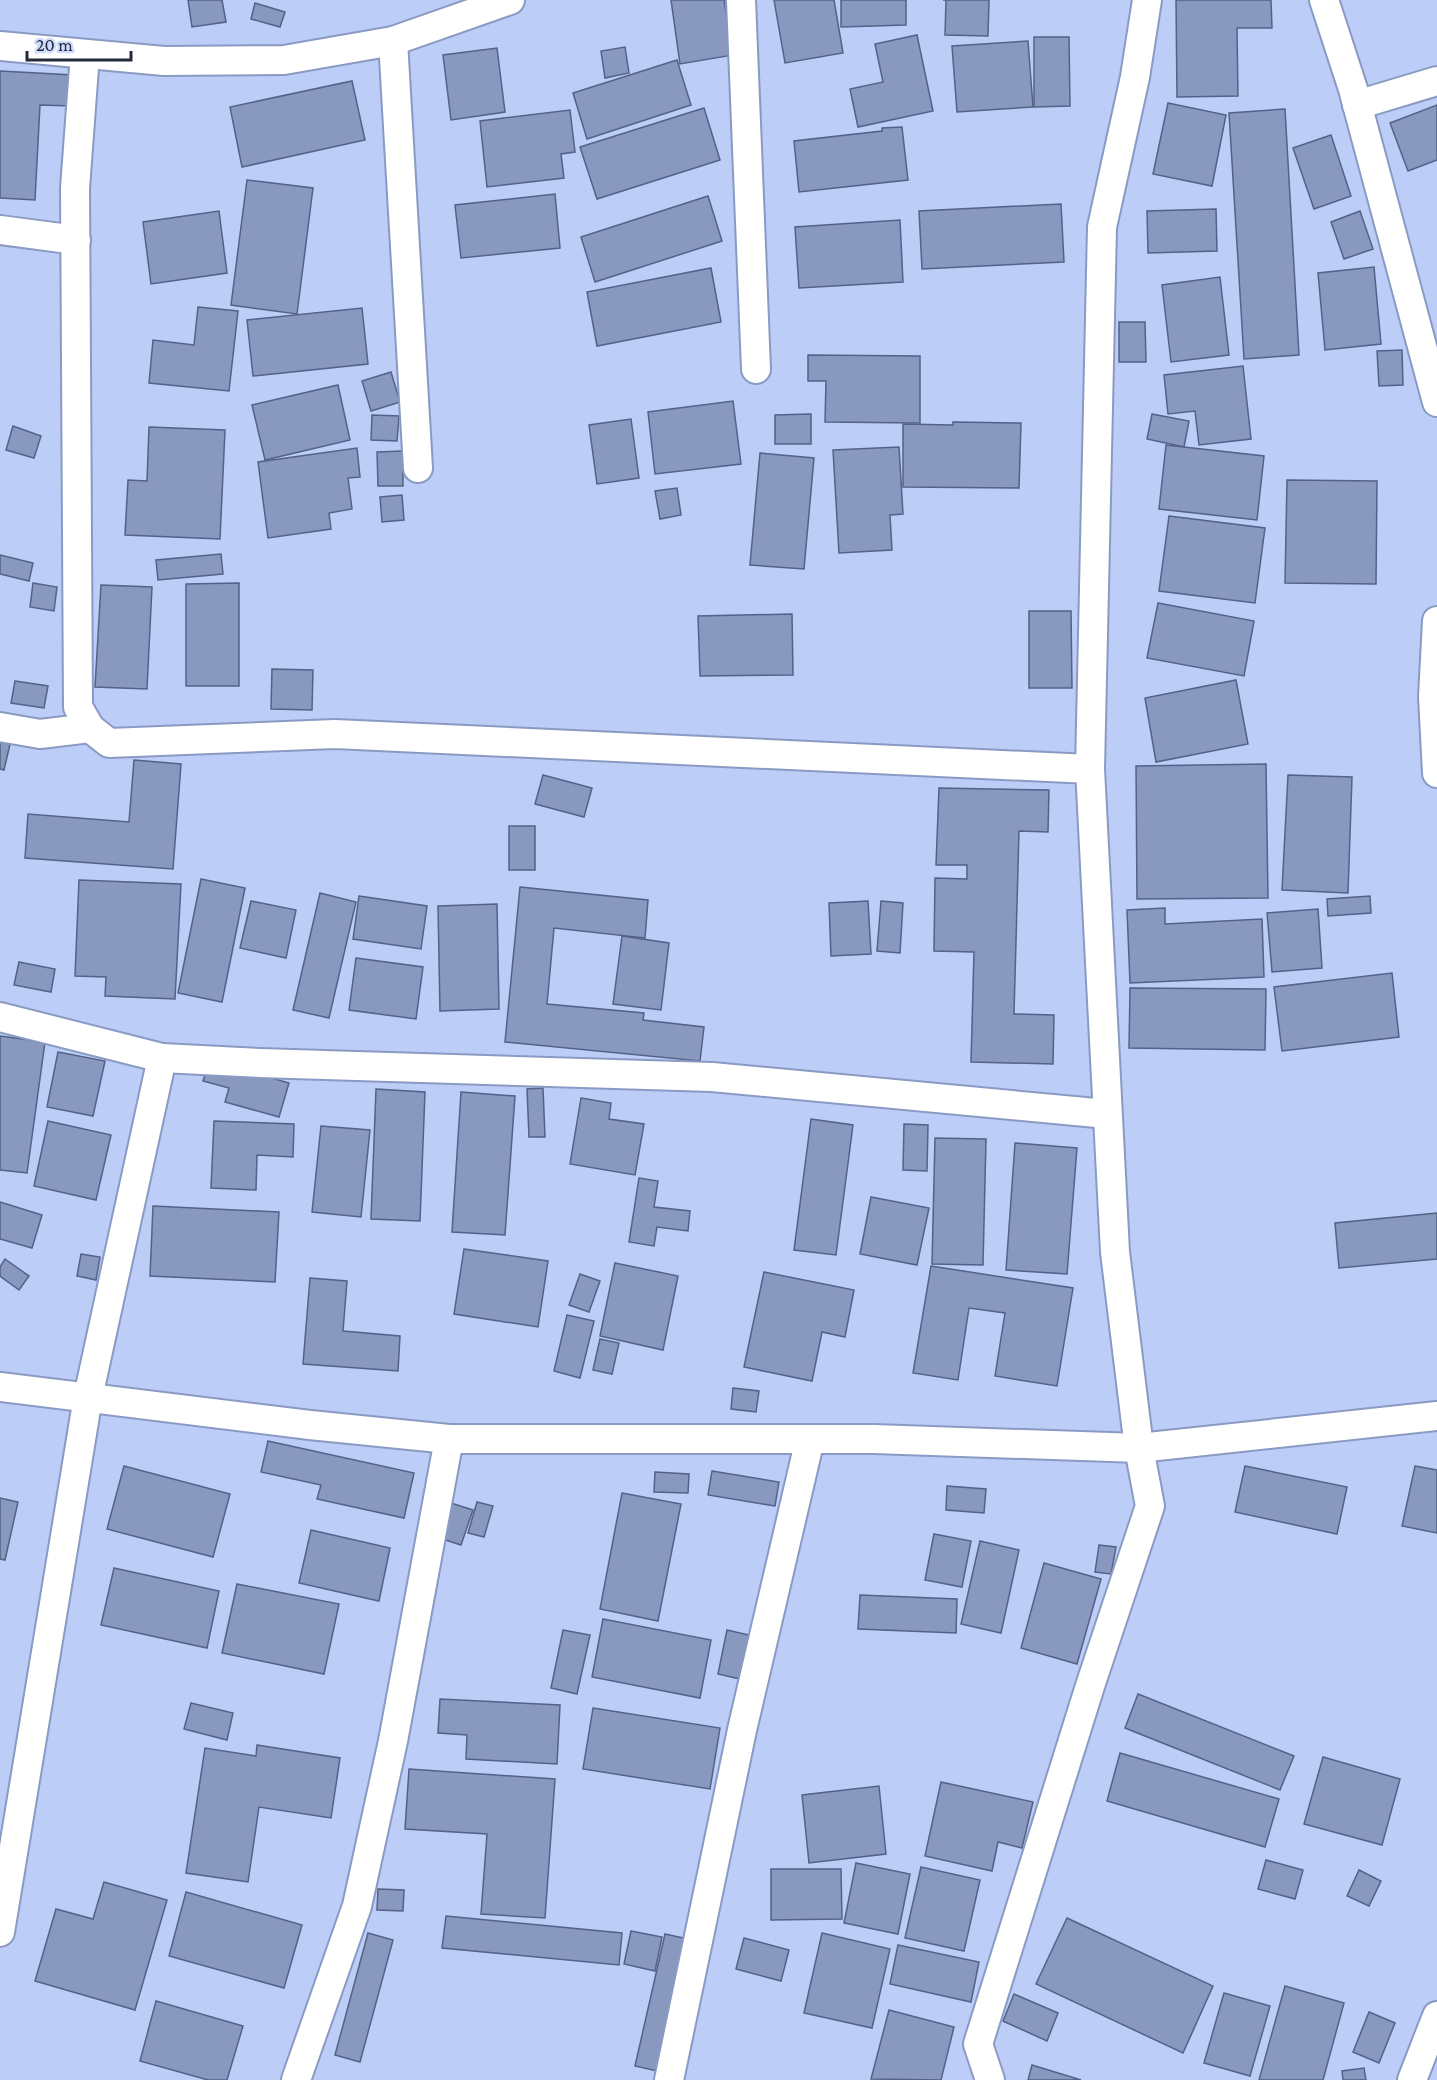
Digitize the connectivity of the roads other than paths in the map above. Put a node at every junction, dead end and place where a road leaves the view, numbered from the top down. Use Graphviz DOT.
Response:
graph roads {
  1 [pos="510,0"];
  2 [pos="741,0"];
  3 [pos="1147,0"];
  4 [pos="1324,0"];
  5 [pos="393,41"];
  6 [pos="0,45"];
  7 [pos="85,54"];
  8 [pos="1437,81"];
  9 [pos="1357,105"];
  10 [pos="0,230"];
  11 [pos="76,240"];
  12 [pos="756,369"];
  13 [pos="1437,402"];
  14 [pos="418,468"];
  15 [pos="1437,621"];
  16 [pos="1436,668"];
  17 [pos="0,727"];
  18 [pos="90,728"];
  19 [pos="1090,769"];
  20 [pos="1437,773"];
  21 [pos="0,1017"];
  22 [pos="162,1058"];
  23 [pos="1107,1114"];
  24 [pos="0,1387"];
  25 [pos="88,1397"];
  26 [pos="1437,1416"];
  27 [pos="449,1439"];
  28 [pos="810,1439"];
  29 [pos="1139,1448"];
  30 [pos="0,1932"];
  31 [pos="1437,2016"];
  32 [pos="296,2080"];
  33 [pos="669,2080"];
  34 [pos="990,2080"];
  35 [pos="1412,2080"];
  1 -- 5 [label="street"];
  2 -- 12 [label="street"];
  3 -- 19 [label="street"];
  4 -- 9 [label="street"];
  5 -- 7 [label="street"];
  5 -- 14 [label="street"];
  6 -- 7 [label="street"];
  7 -- 11 [label="street"];
  8 -- 9 [label="street"];
  9 -- 13 [label="street"];
  10 -- 11 [label="street"];
  11 -- 18 [label="street"];
  15 -- 16 [label="street"];
  16 -- 20 [label="street"];
  17 -- 18 [label="street"];
  18 -- 19 [label="street"];
  19 -- 23 [label="street"];
  21 -- 22 [label="street"];
  22 -- 23 [label="street"];
  22 -- 25 [label="street"];
  23 -- 29 [label="street"];
  24 -- 25 [label="street"];
  25 -- 27 [label="street"];
  25 -- 30 [label="street"];
  26 -- 29 [label="street"];
  27 -- 28 [label="street"];
  27 -- 32 [label="street"];
  28 -- 29 [label="street"];
  28 -- 33 [label="street"];
  29 -- 34 [label="street"];
  31 -- 35 [label="street"];
}
